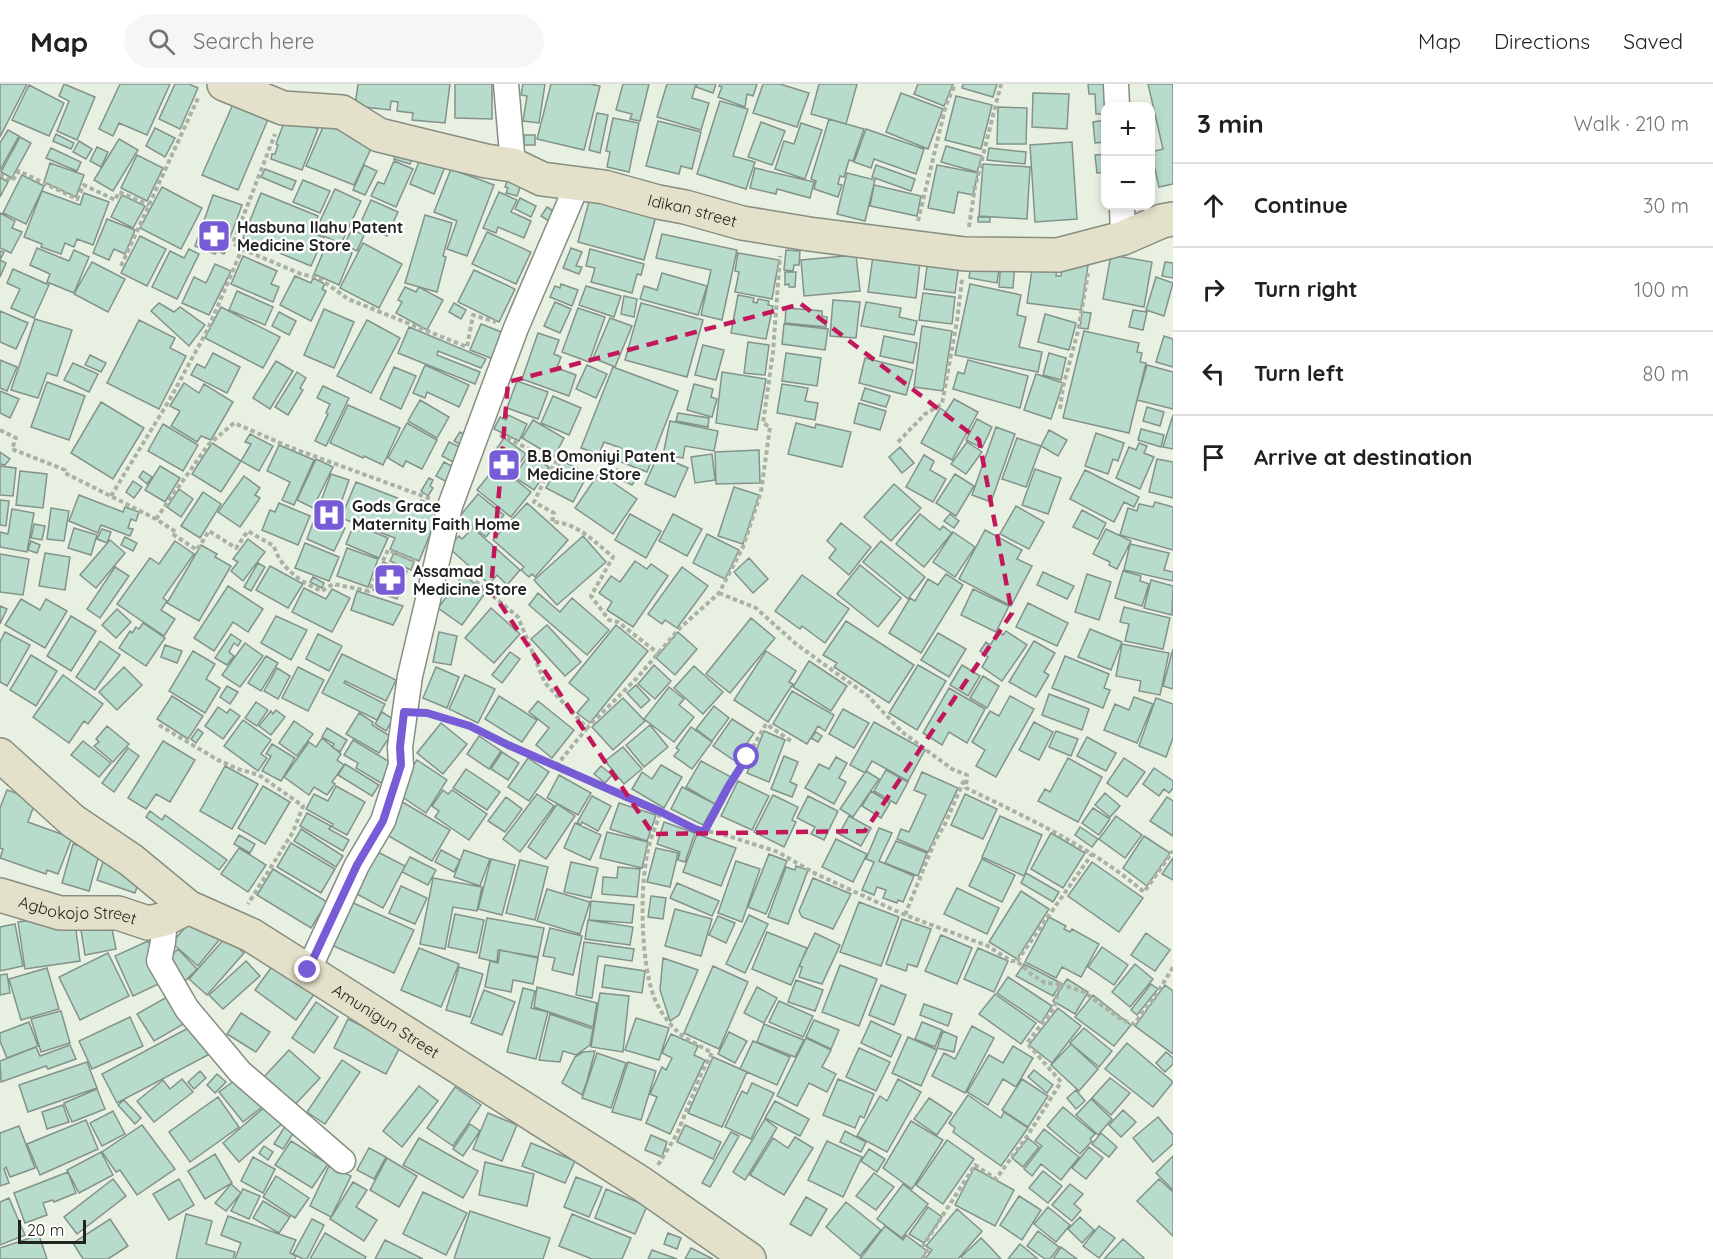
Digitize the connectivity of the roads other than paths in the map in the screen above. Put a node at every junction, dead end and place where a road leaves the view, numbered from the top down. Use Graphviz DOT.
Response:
graph roads {
  1 [pos="506,84"];
  2 [pos="1116,84"];
  3 [pos="212,89"];
  4 [pos="1117,102"];
  5 [pos="513,165"];
  6 [pos="578,183"];
  7 [pos="1120,210"];
  8 [pos="1173,219"];
  9 [pos="1108,242"];
  10 [pos="0,755"];
  11 [pos="0,895"];
  12 [pos="177,913"];
  13 [pos="308,970"];
  14 [pos="343,1161"];
  15 [pos="749,1259"];
  1 -- 5 [label="street"];
  2 -- 4 [label="street"];
  3 -- 5 [label="street, Idikan street"];
  5 -- 6 [label="street, Idikan street"];
  6 -- 9 [label="street, Idikan street"];
  6 -- 13 [label="street"];
  7 -- 9 [label="street"];
  8 -- 9 [label="street, Idikan street"];
  10 -- 12 [label="street, Amunigun Street"];
  11 -- 12 [label="street, Agbokojo Street"];
  12 -- 13 [label="street, Amunigun Street"];
  12 -- 14 [label="street"];
  13 -- 15 [label="street, Amunigun Street"];
}
